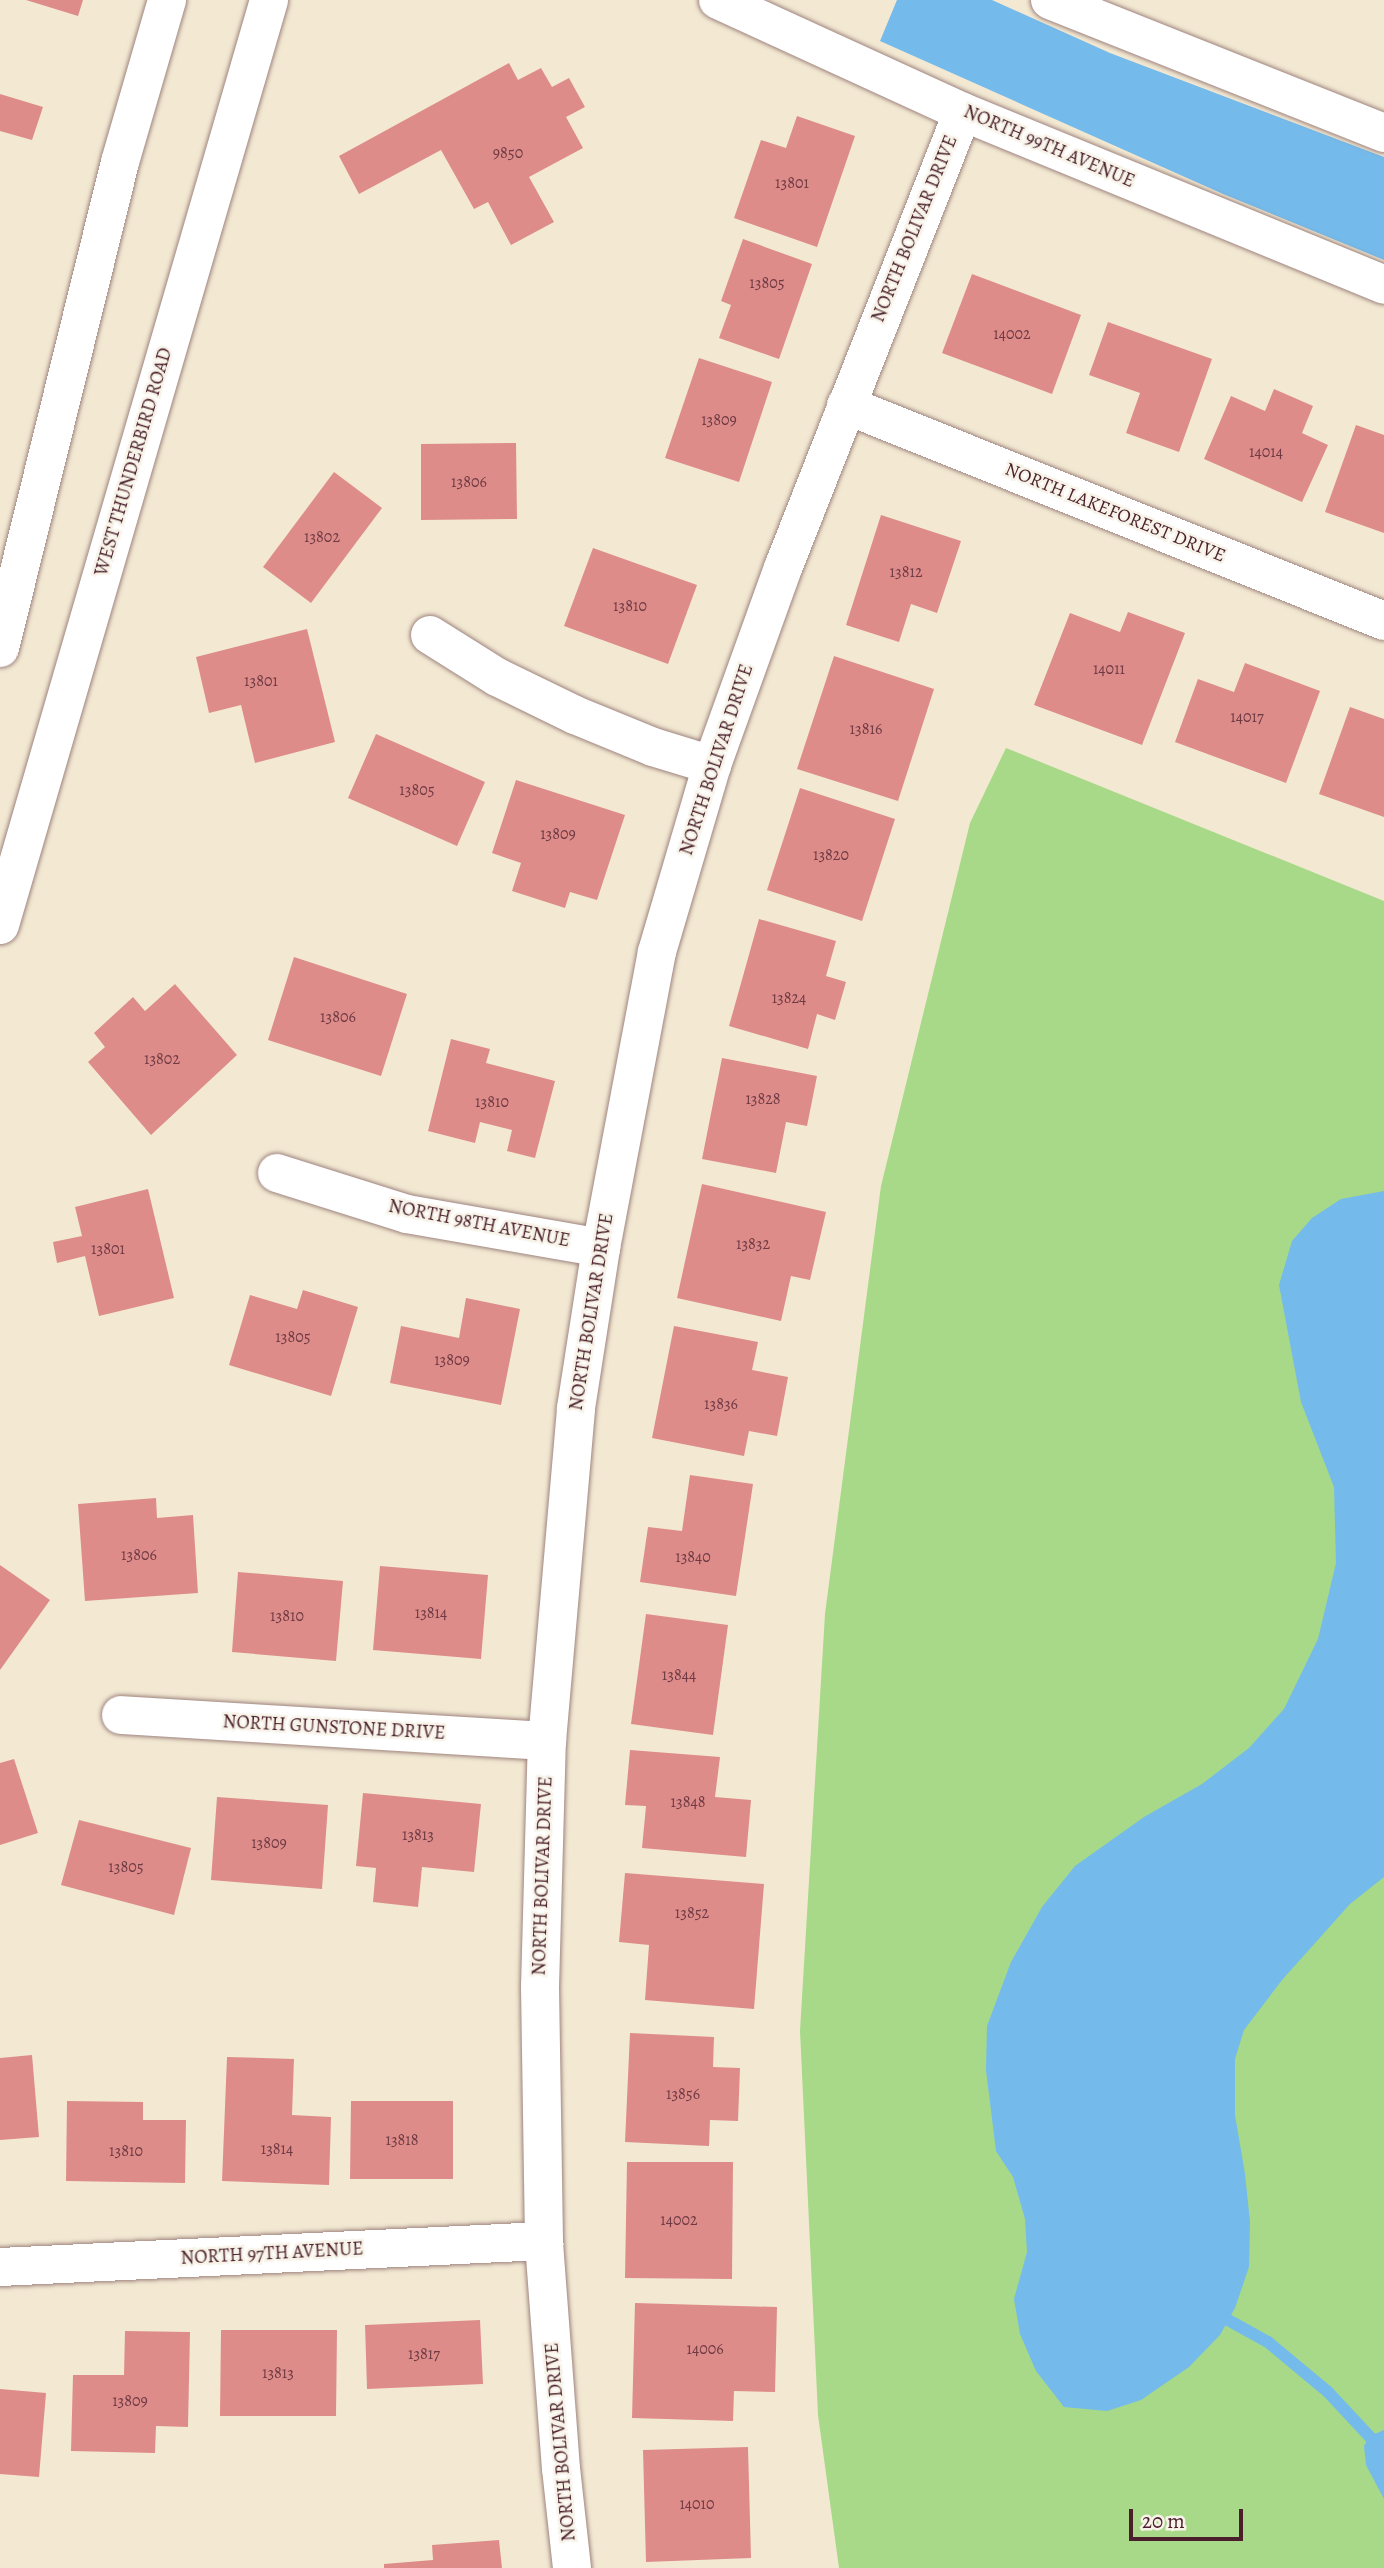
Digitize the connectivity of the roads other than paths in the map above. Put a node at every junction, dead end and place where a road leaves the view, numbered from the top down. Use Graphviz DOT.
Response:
graph roads {
  1 [pos="167,0"];
  2 [pos="269,0"];
  3 [pos="718,0"];
  4 [pos="1050,0"];
  5 [pos="963,112"];
  6 [pos="1384,133"];
  7 [pos="1384,285"];
  8 [pos="846,405"];
  9 [pos="1384,621"];
  10 [pos="430,635"];
  11 [pos="0,648"];
  12 [pos="712,765"];
  13 [pos="0,925"];
  14 [pos="277,1173"];
  15 [pos="601,1248"];
  16 [pos="121,1716"];
  17 [pos="547,1741"];
  18 [pos="544,2241"];
  19 [pos="0,2267"];
  20 [pos="572,2568"];
  1 -- 11 [label="street"];
  2 -- 13 [label="street, WEST THUNDERBIRD ROAD"];
  3 -- 5 [label="street, NORTH 99TH AVENUE"];
  4 -- 6 [label="street"];
  5 -- 7 [label="street, NORTH 99TH AVENUE"];
  5 -- 8 [label="street, NORTH BOLIVAR DRIVE"];
  8 -- 9 [label="street, NORTH LAKEFOREST DRIVE"];
  8 -- 12 [label="street, NORTH BOLIVAR DRIVE"];
  10 -- 12 [label="street"];
  12 -- 15 [label="street, NORTH BOLIVAR DRIVE"];
  14 -- 15 [label="street, NORTH 98TH AVENUE"];
  15 -- 17 [label="street, NORTH BOLIVAR DRIVE"];
  16 -- 17 [label="street, NORTH GUNSTONE DRIVE"];
  17 -- 18 [label="street, NORTH BOLIVAR DRIVE"];
  18 -- 19 [label="street, NORTH 97TH AVENUE"];
  18 -- 20 [label="street, NORTH BOLIVAR DRIVE"];
}
